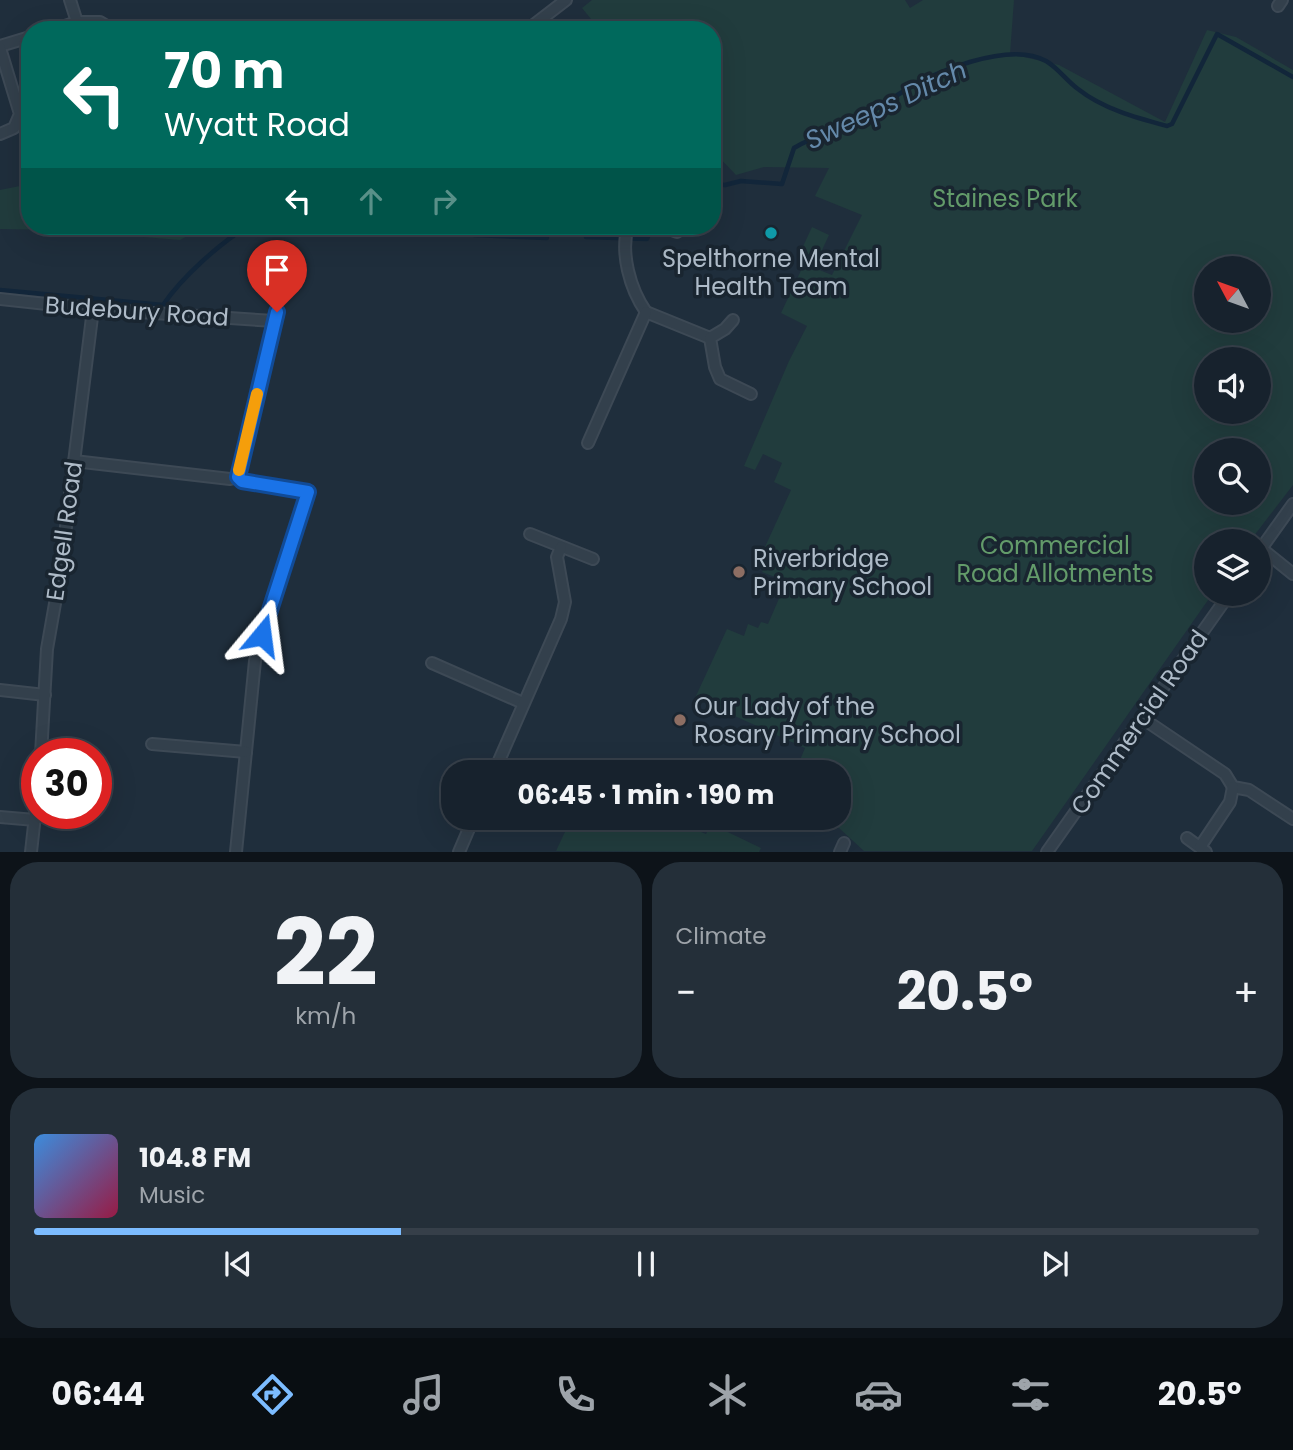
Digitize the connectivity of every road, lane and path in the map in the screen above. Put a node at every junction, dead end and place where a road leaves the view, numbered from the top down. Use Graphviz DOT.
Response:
graph roads {
  1 [pos="70,0"];
  2 [pos="566,0"];
  3 [pos="78,21"];
  4 [pos="539,21"];
  5 [pos="21,40"];
  6 [pos="0,47"];
  7 [pos="0,134"];
  8 [pos="626,235"];
  9 [pos="0,299"];
  10 [pos="93,309"];
  11 [pos="646,312"];
  12 [pos="733,320"];
  13 [pos="710,338"];
  14 [pos="751,394"];
  15 [pos="589,443"];
  16 [pos="74,461"];
  17 [pos="238,477"];
  18 [pos="1293,504"];
  19 [pos="530,534"];
  20 [pos="1271,535"];
  21 [pos="561,547"];
  22 [pos="593,559"];
  23 [pos="1271,559"];
  24 [pos="1293,574"];
  25 [pos="1221,606"];
  26 [pos="432,663"];
  27 [pos="0,690"];
  28 [pos="45,695"];
  29 [pos="523,703"];
  30 [pos="1142,718"];
  31 [pos="42,738"];
  32 [pos="152,744"];
  33 [pos="246,752"];
  34 [pos="499,760"];
  35 [pos="1233,787"];
  36 [pos="0,817"];
  37 [pos="21,819"];
  38 [pos="1293,819"];
  39 [pos="34,829"];
  40 [pos="468,830"];
  41 [pos="1187,838"];
  42 [pos="1203,849"];
  43 [pos="32,852"];
  44 [pos="236,852"];
  45 [pos="459,852"];
  46 [pos="1047,852"];
  1 -- 3 [label="street"];
  2 -- 4 [label="street"];
  5 -- 6 [label="street"];
  6 -- 7 [label="street"];
  8 -- 11 [label="street"];
  9 -- 10 [label="street, Budebury Road"];
  10 -- 16 [label="street, Edgell Road"];
  10 -- 17 [label="street, Budebury Road"];
  11 -- 13 [label="street"];
  11 -- 15 [label="street"];
  12 -- 13 [label="street"];
  13 -- 14 [label="street"];
  16 -- 17 [label="street"];
  16 -- 28 [label="street, Edgell Road"];
  17 -- 33 [label="street"];
  18 -- 20 [label="street"];
  19 -- 21 [label="street"];
  21 -- 22 [label="street"];
  21 -- 29 [label="street"];
  23 -- 24 [label="street"];
  25 -- 30 [label="street, Commercial Road"];
  26 -- 29 [label="street"];
  27 -- 28 [label="street"];
  28 -- 31 [label="street, Edgell Road"];
  29 -- 34 [label="street"];
  30 -- 35 [label="street"];
  30 -- 46 [label="street, Commercial Road"];
  32 -- 33 [label="street"];
  33 -- 44 [label="street"];
  35 -- 38 [label="street"];
  35 -- 42 [label="street"];
  36 -- 37 [label="street"];
  39 -- 43 [label="street"];
  40 -- 45 [label="street"];
  41 -- 42 [label="street"];
}
